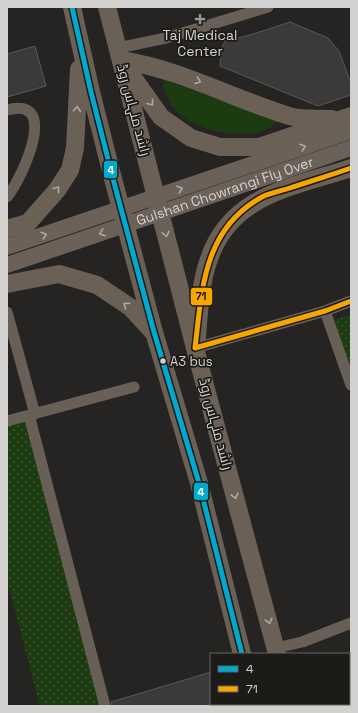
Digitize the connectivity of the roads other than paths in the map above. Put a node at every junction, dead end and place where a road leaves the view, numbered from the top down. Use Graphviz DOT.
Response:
graph roads {
  1 [pos="72,7"];
  2 [pos="107,7"];
  3 [pos="268,7"];
  4 [pos="80,42"];
  5 [pos="119,54"];
  6 [pos="7,110"];
  7 [pos="348,122"];
  8 [pos="351,148"];
  9 [pos="351,168"];
  10 [pos="7,197"];
  11 [pos="7,229"];
  12 [pos="7,247"];
  13 [pos="7,265"];
  14 [pos="7,284"];
  15 [pos="351,301"];
  16 [pos="326,311"];
  17 [pos="7,312"];
  18 [pos="154,332"];
  19 [pos="195,348"];
  20 [pos="351,385"];
  21 [pos="134,387"];
  22 [pos="32,414"];
  23 [pos="7,421"];
  24 [pos="351,623"];
  25 [pos="277,651"];
  26 [pos="242,653"];
  27 [pos="102,705"];
  1 -- 4 [label="main road"];
  2 -- 5 [label="main road, راشد منہاس روڈ"];
  3 -- 5 [label="street"];
  11 -- 4 [label="main road, one-way"];
  4 -- 18 [label="main road"];
  5 -- 7 [label="main road, one-way"];
  5 -- 7 [label="main road, one-way"];
  5 -- 19 [label="main road, راشد منہاس روڈ, one-way"];
  6 -- 10 [label="street"];
  12 -- 7 [label="main road, Gulshan Chowrangi Fly Over, one-way, bridge"];
  8 -- 13 [label="main road, Gulshan Chowrangi Fly Over, one-way, bridge"];
  9 -- 19 [label="main road"];
  18 -- 14 [label="main road, one-way"];
  15 -- 16 [label="street"];
  16 -- 19 [label="street"];
  16 -- 20 [label="street"];
  17 -- 22 [label="street"];
  18 -- 26 [label="main road"];
  19 -- 25 [label="main road, راشد منہاس روڈ, one-way"];
  21 -- 22 [label="street"];
  22 -- 23 [label="street"];
  22 -- 27 [label="street"];
  24 -- 25 [label="street"];
}
